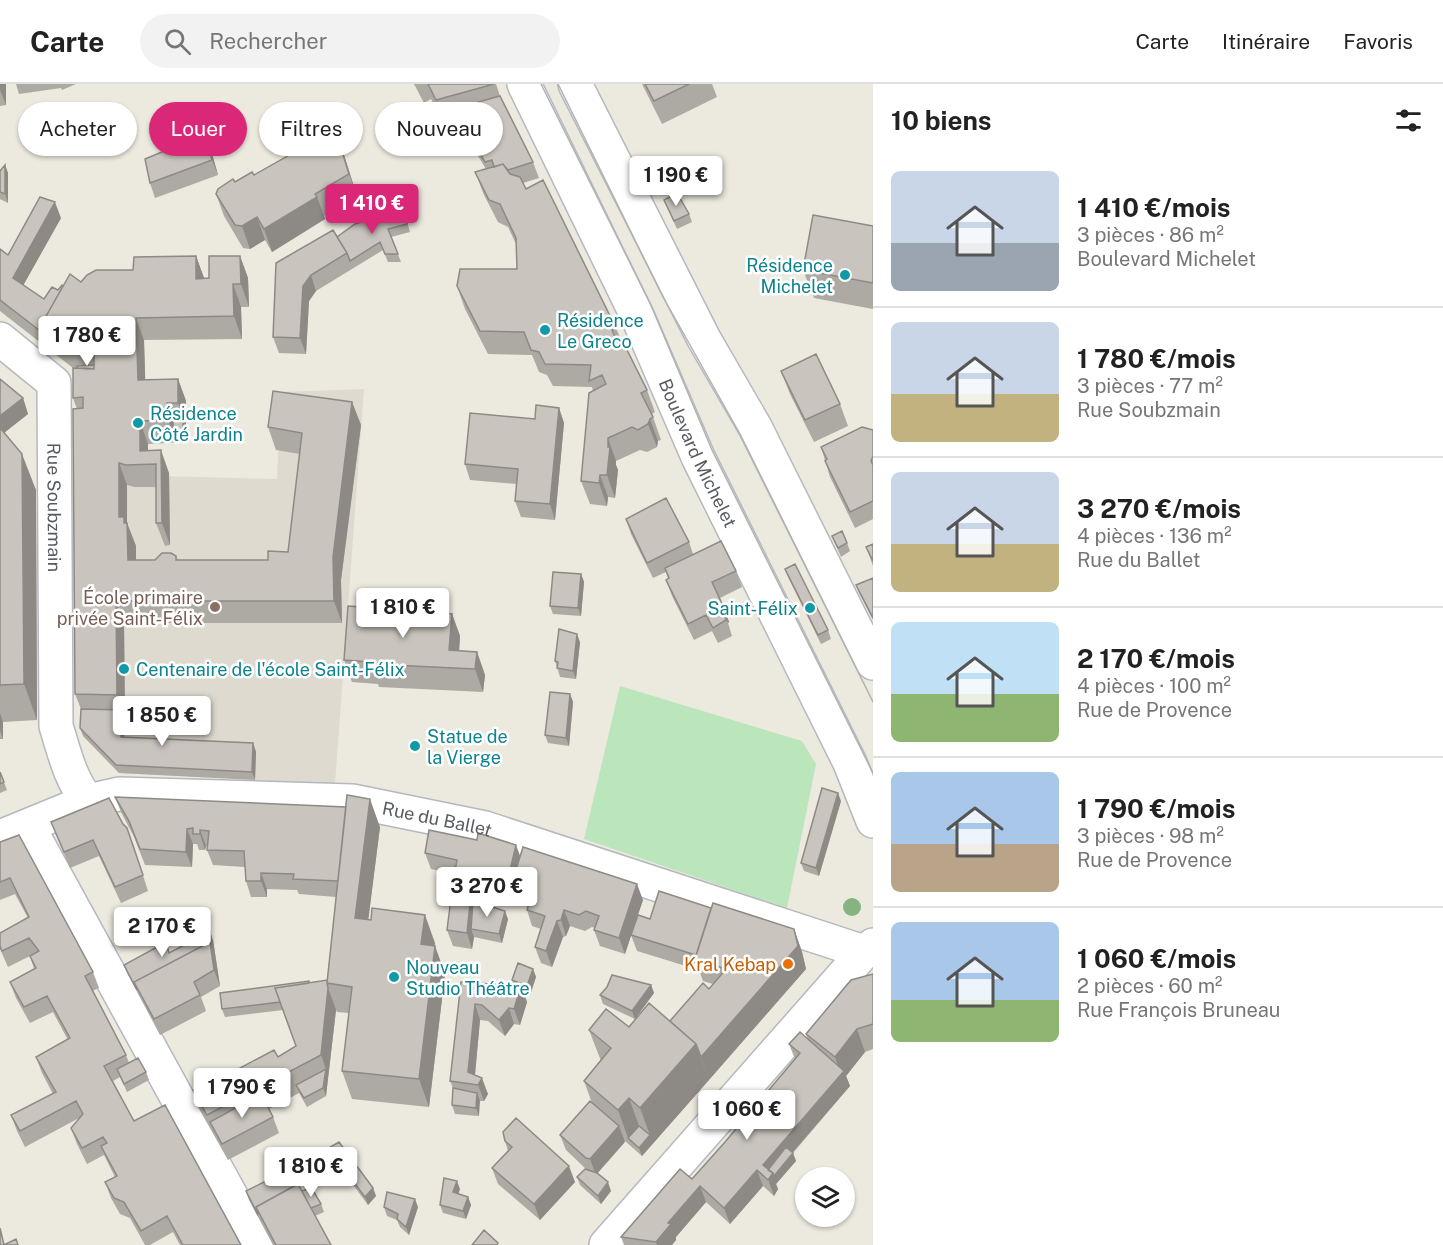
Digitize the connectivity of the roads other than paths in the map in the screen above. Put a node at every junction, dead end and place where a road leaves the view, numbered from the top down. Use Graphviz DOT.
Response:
graph roads {
  1 [pos="524,84"];
  2 [pos="575,84"];
  3 [pos="0,339"];
  4 [pos="873,663"];
  5 [pos="88,801"];
  6 [pos="873,821"];
  7 [pos="14,831"];
  8 [pos="868,949"];
  9 [pos="258,1245"];
  10 [pos="606,1245"];
  1 -- 6 [label="street, Boulevard Michelet"];
  2 -- 4 [label="street"];
  3 -- 5 [label="street, Rue Soubzmain"];
  5 -- 7 [label="street, Rue du Ballet"];
  5 -- 8 [label="street, Rue du Ballet"];
  7 -- 9 [label="street"];
  8 -- 10 [label="street"];
}
